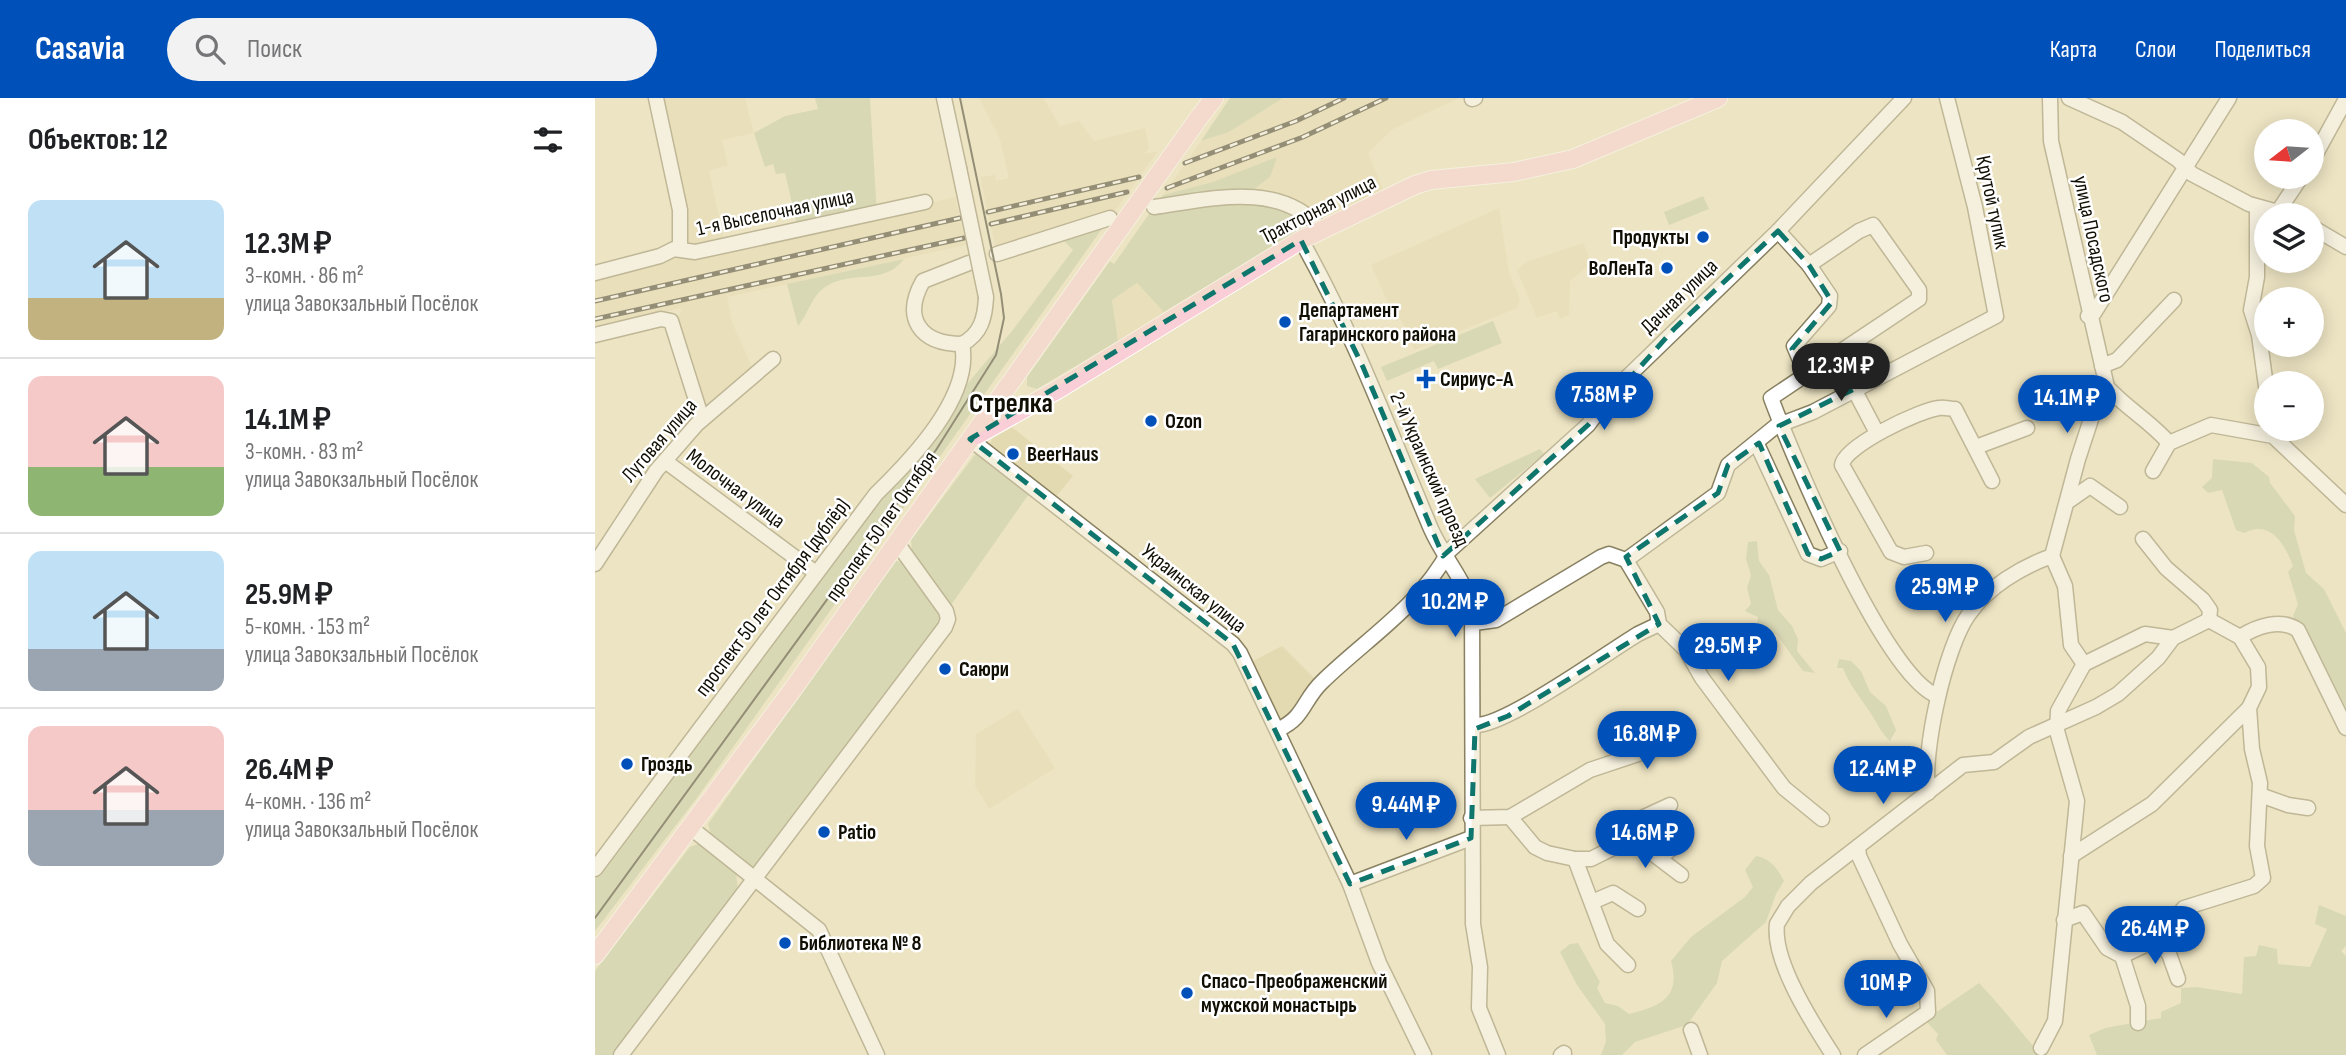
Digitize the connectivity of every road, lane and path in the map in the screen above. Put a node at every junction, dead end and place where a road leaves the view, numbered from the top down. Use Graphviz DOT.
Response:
graph roads {
  1 [pos="656,98"];
  2 [pos="944,98"];
  3 [pos="1214,98"];
  4 [pos="1718,98"];
  5 [pos="1904,98"];
  6 [pos="1947,98"];
  7 [pos="2050,98"];
  8 [pos="2069,98"];
  9 [pos="2229,98"];
  10 [pos="2346,99"];
  11 [pos="2324,139"];
  12 [pos="2185,167"];
  13 [pos="925,202"];
  14 [pos="2254,206"];
  15 [pos="1154,207"];
  16 [pos="1109,218"];
  17 [pos="1322,230"];
  18 [pos="1778,231"];
  19 [pos="2324,235"];
  20 [pos="1301,240"];
  21 [pos="2346,247"];
  22 [pos="680,248"];
  23 [pos="997,254"];
  24 [pos="969,263"];
  25 [pos="1808,265"];
  26 [pos="595,273"];
  27 [pos="2257,273"];
  28 [pos="2174,300"];
  29 [pos="2088,316"];
  30 [pos="595,335"];
  31 [pos="961,344"];
  32 [pos="1836,355"];
  33 [pos="773,359"];
  34 [pos="2102,366"];
  35 [pos="1020,369"];
  36 [pos="2264,371"];
  37 [pos="1805,372"];
  38 [pos="2106,387"];
  39 [pos="1854,389"];
  40 [pos="1044,396"];
  41 [pos="702,419"];
  42 [pos="1781,423"];
  43 [pos="2027,428"];
  44 [pos="2254,430"];
  45 [pos="1877,433"];
  46 [pos="970,439"];
  47 [pos="2282,441"];
  48 [pos="2169,443"];
  49 [pos="1757,444"];
  50 [pos="1976,447"];
  51 [pos="665,461"];
  52 [pos="2153,471"];
  53 [pos="1992,481"];
  54 [pos="2070,500"];
  55 [pos="2346,505"];
  56 [pos="2120,507"];
  57 [pos="2143,539"];
  58 [pos="897,543"];
  59 [pos="1840,551"];
  60 [pos="1926,553"];
  61 [pos="2052,556"];
  62 [pos="1445,558"];
  63 [pos="1626,559"];
  64 [pos="595,564"];
  65 [pos="816,573"];
  66 [pos="2209,620"];
  67 [pos="1474,623"];
  68 [pos="1659,624"];
  69 [pos="2241,637"];
  70 [pos="2173,638"];
  71 [pos="2084,664"];
  72 [pos="1938,696"];
  73 [pos="2249,708"];
  74 [pos="2056,723"];
  75 [pos="1474,725"];
  76 [pos="2346,728"];
  77 [pos="1279,729"];
  78 [pos="1665,745"];
  79 [pos="1928,793"];
  80 [pos="2260,795"];
  81 [pos="1669,805"];
  82 [pos="2308,808"];
  83 [pos="1510,817"];
  84 [pos="1471,818"];
  85 [pos="1822,819"];
  86 [pos="691,828"];
  87 [pos="1631,837"];
  88 [pos="1471,838"];
  89 [pos="1858,847"];
  90 [pos="2071,856"];
  91 [pos="1576,859"];
  92 [pos="595,869"];
  93 [pos="1681,875"];
  94 [pos="754,878"];
  95 [pos="1350,884"];
  96 [pos="1592,902"];
  97 [pos="1638,909"];
  98 [pos="2064,920"];
  99 [pos="2158,939"];
  100 [pos="595,955"];
  101 [pos="2122,956"];
  102 [pos="1628,965"];
  103 [pos="2178,979"];
  104 [pos="2138,1023"];
  105 [pos="1691,1030"];
  106 [pos="2041,1048"];
  107 [pos="621,1055"];
  108 [pos="877,1055"];
  109 [pos="1425,1055"];
  110 [pos="1498,1055"];
  111 [pos="1700,1055"];
  112 [pos="1833,1055"];
  113 [pos="1865,1055"];
  1 -- 22 [label="street"];
  2 -- 31 [label="street, bridge"];
  3 -- 35 [label="main road, проспект 50 лет Октября, bridge"];
  4 -- 17 [label="main road, Тракторная улица"];
  5 -- 18 [label="street, Дачная улица"];
  6 -- 39 [label="street, Крутой тупик"];
  7 -- 29 [label="street, улица Посадского"];
  8 -- 12 [label="street"];
  9 -- 12 [label="street"];
  10 -- 11 [label="street"];
  12 -- 14 [label="street"];
  12 -- 29 [label="street"];
  13 -- 22 [label="street, 1-я Выселочная улица"];
  15 -- 17 [label="street"];
  16 -- 23 [label="street"];
  17 -- 20 [label="main road, Тракторная улица"];
  18 -- 25 [label="street"];
  18 -- 62 [label="street, Дачная улица"];
  19 -- 21 [label="street"];
  20 -- 40 [label="main road, Тракторная улица"];
  20 -- 62 [label="street, 2-й Украинский проезд"];
  22 -- 26 [label="street, 1-я Выселочная улица"];
  24 -- 31 [label="street"];
  25 -- 32 [label="street"];
  25 -- 37 [label="street"];
  27 -- 36 [label="street"];
  28 -- 34 [label="street"];
  29 -- 34 [label="street, улица Посадского"];
  30 -- 41 [label="street, Молочная улица"];
  31 -- 65 [label="street, проспект 50 лет Октября (дублёр)"];
  32 -- 37 [label="street"];
  32 -- 39 [label="street"];
  33 -- 41 [label="street, Луговая улица"];
  34 -- 38 [label="street, улица Посадского"];
  35 -- 40 [label="main road"];
  35 -- 46 [label="main road, проспект 50 лет Октября"];
  37 -- 42 [label="street"];
  38 -- 48 [label="street"];
  38 -- 54 [label="street"];
  39 -- 42 [label="street"];
  39 -- 45 [label="street"];
  40 -- 46 [label="main road, Тракторная улица"];
  41 -- 51 [label="street, Луговая улица"];
  42 -- 49 [label="street"];
  42 -- 59 [label="street"];
  43 -- 50 [label="street"];
  44 -- 48 [label="street"];
  45 -- 50 [label="street"];
  45 -- 60 [label="street"];
  46 -- 58 [label="main road, проспект 50 лет Октября"];
  46 -- 77 [label="street, Украинская улица"];
  47 -- 55 [label="street"];
  48 -- 52 [label="street"];
  49 -- 59 [label="street"];
  49 -- 63 [label="street"];
  50 -- 53 [label="street"];
  51 -- 64 [label="street, Луговая улица"];
  51 -- 65 [label="street, Молочная улица"];
  54 -- 56 [label="street"];
  54 -- 61 [label="street"];
  57 -- 66 [label="street"];
  58 -- 86 [label="main road, проспект 50 лет Октября"];
  58 -- 94 [label="street"];
  59 -- 72 [label="street"];
  61 -- 71 [label="street"];
  61 -- 72 [label="street"];
  62 -- 67 [label="street, 2-й Украинский проезд"];
  62 -- 77 [label="street, Дачная улица"];
  63 -- 67 [label="street"];
  63 -- 68 [label="street"];
  65 -- 92 [label="street, проспект 50 лет Октября (дублёр)"];
  66 -- 69 [label="street"];
  66 -- 70 [label="street"];
  67 -- 75 [label="street, 2-й Украинский проезд"];
  68 -- 75 [label="street"];
  68 -- 85 [label="street"];
  69 -- 73 [label="street"];
  69 -- 76 [label="street"];
  70 -- 71 [label="street"];
  70 -- 74 [label="street"];
  71 -- 74 [label="street"];
  72 -- 79 [label="street"];
  73 -- 80 [label="street"];
  73 -- 90 [label="street"];
  74 -- 79 [label="street"];
  74 -- 90 [label="street"];
  75 -- 84 [label="street, 2-й Украинский проезд"];
  77 -- 95 [label="street, Украинская улица"];
  78 -- 83 [label="street"];
  79 -- 89 [label="street"];
  80 -- 82 [label="street"];
  80 -- 99 [label="street"];
  81 -- 87 [label="street"];
  83 -- 84 [label="street"];
  83 -- 91 [label="street"];
  84 -- 88 [label="street, 2-й Украинский проезд"];
  86 -- 94 [label="street"];
  86 -- 100 [label="main road, проспект 50 лет Октября"];
  87 -- 91 [label="street"];
  87 -- 93 [label="street"];
  88 -- 95 [label="street"];
  88 -- 110 [label="street, 2-й Украинский проезд"];
  89 -- 112 [label="street"];
  89 -- 113 [label="street"];
  90 -- 98 [label="street"];
  91 -- 96 [label="street"];
  94 -- 107 [label="street"];
  94 -- 108 [label="street"];
  95 -- 109 [label="street, Украинская улица"];
  96 -- 97 [label="street"];
  96 -- 102 [label="street"];
  98 -- 101 [label="street"];
  98 -- 106 [label="street"];
  99 -- 101 [label="street"];
  99 -- 103 [label="street"];
  101 -- 104 [label="street"];
  105 -- 111 [label="street"];
}
